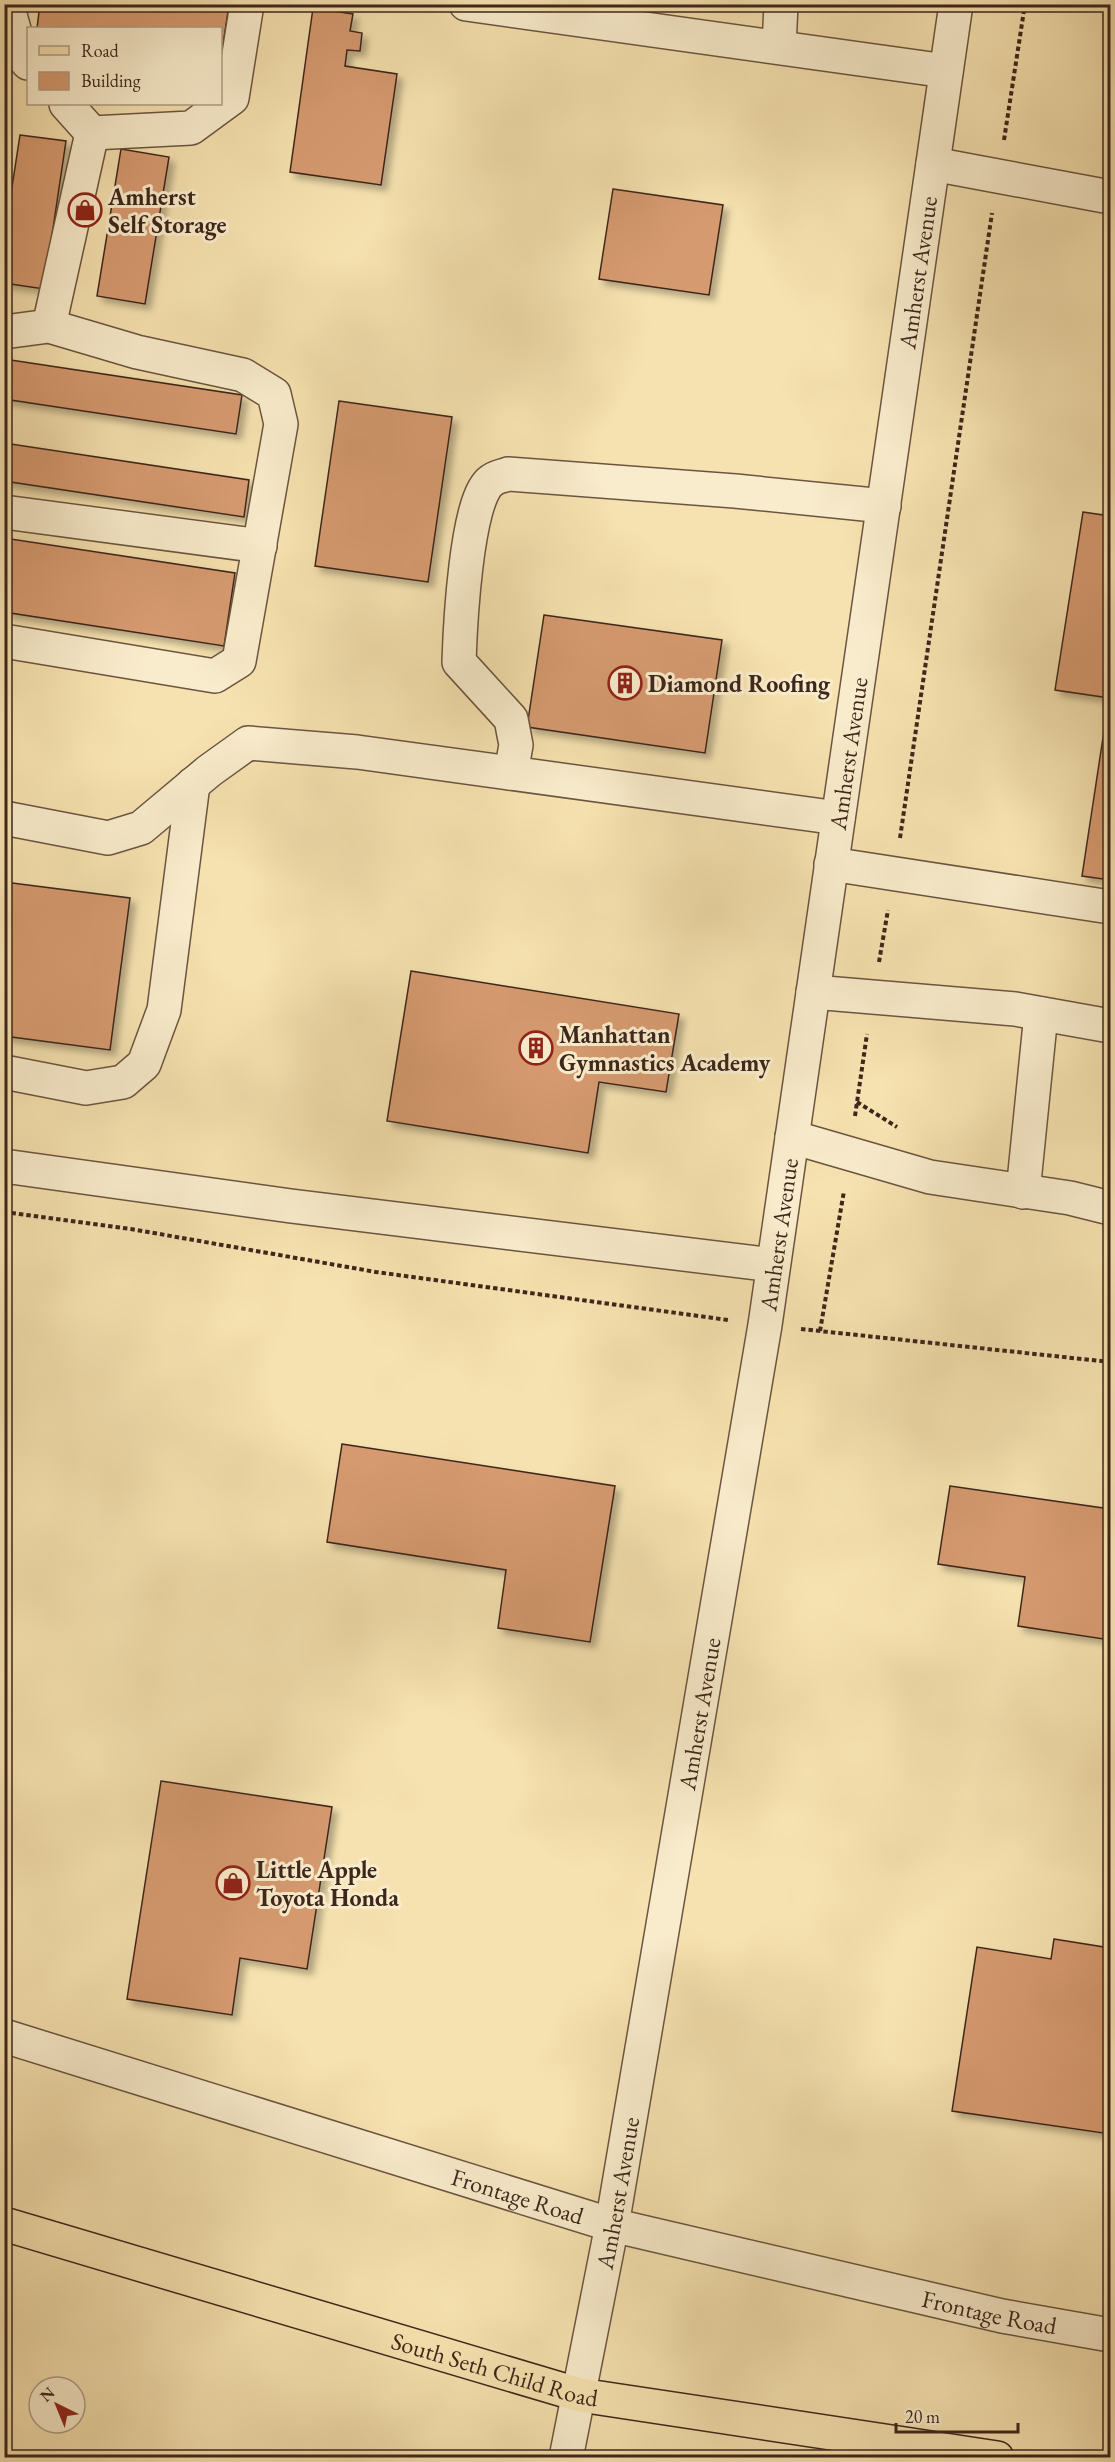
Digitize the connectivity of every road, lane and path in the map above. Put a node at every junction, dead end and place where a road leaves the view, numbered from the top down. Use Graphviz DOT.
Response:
graph roads {
  1 [pos="7,4"];
  2 [pos="247,4"];
  3 [pos="465,4"];
  4 [pos="782,4"];
  5 [pos="956,4"];
  6 [pos="1025,4"];
  7 [pos="779,47"];
  8 [pos="27,62"];
  9 [pos="946,70"];
  10 [pos="67,105"];
  11 [pos="92,133"];
  12 [pos="933,164"];
  13 [pos="998,176"];
  14 [pos="1110,197"];
  15 [pos="49,326"];
  16 [pos="4,332"];
  17 [pos="884,506"];
  18 [pos="4,512"];
  19 [pos="260,546"];
  20 [pos="4,641"];
  21 [pos="511,773"];
  22 [pos="193,784"];
  23 [pos="4,818"];
  24 [pos="838,818"];
  25 [pos="831,864"];
  26 [pos="895,874"];
  27 [pos="1110,907"];
  28 [pos="813,992"];
  29 [pos="873,997"];
  30 [pos="1041,1014"];
  31 [pos="1110,1026"];
  32 [pos="4,1072"];
  33 [pos="857,1102"];
  34 [pos="901,1129"];
  35 [pos="792,1137"];
  36 [pos="850,1154"];
  37 [pos="4,1166"];
  38 [pos="1023,1191"];
  39 [pos="1110,1208"];
  40 [pos="4,1212"];
  41 [pos="773,1265"];
  42 [pos="765,1325"];
  43 [pos="820,1331"];
  44 [pos="1110,1362"];
  45 [pos="4,2036"];
  46 [pos="4,2224"];
  47 [pos="612,2224"];
  48 [pos="1110,2335"];
  49 [pos="580,2394"];
  50 [pos="566,2457"];
  51 [pos="997,2457"];
  1 -- 8 [label="street"];
  2 -- 11 [label="street"];
  3 -- 7 [label="street"];
  4 -- 7 [label="street"];
  5 -- 9 [label="street, Amherst Avenue"];
  6 -- 13 [label="path"];
  7 -- 9 [label="street"];
  9 -- 12 [label="street, Amherst Avenue"];
  10 -- 11 [label="street"];
  11 -- 15 [label="street"];
  12 -- 13 [label="street"];
  12 -- 17 [label="street, Amherst Avenue"];
  13 -- 14 [label="street"];
  13 -- 26 [label="path"];
  15 -- 16 [label="street"];
  15 -- 19 [label="street"];
  17 -- 21 [label="street"];
  17 -- 24 [label="street, Amherst Avenue"];
  18 -- 19 [label="street"];
  19 -- 20 [label="street"];
  21 -- 22 [label="street"];
  21 -- 24 [label="street"];
  22 -- 23 [label="street"];
  22 -- 32 [label="street"];
  24 -- 25 [label="street, Amherst Avenue"];
  25 -- 26 [label="street"];
  25 -- 28 [label="street, Amherst Avenue"];
  26 -- 27 [label="street"];
  26 -- 29 [label="path"];
  28 -- 29 [label="street"];
  28 -- 35 [label="street, Amherst Avenue"];
  29 -- 30 [label="street"];
  29 -- 33 [label="path"];
  30 -- 31 [label="street"];
  30 -- 38 [label="street"];
  33 -- 34 [label="path"];
  33 -- 36 [label="path"];
  35 -- 36 [label="street"];
  35 -- 41 [label="street, Amherst Avenue"];
  36 -- 38 [label="street"];
  36 -- 43 [label="path"];
  37 -- 41 [label="street"];
  38 -- 39 [label="street"];
  40 -- 42 [label="path"];
  41 -- 42 [label="street, Amherst Avenue"];
  42 -- 43 [label="path"];
  42 -- 47 [label="street, Amherst Avenue"];
  43 -- 44 [label="path"];
  45 -- 47 [label="street, Frontage Road"];
  46 -- 49 [label="main road, South Seth Child Road"];
  47 -- 48 [label="street, Frontage Road"];
  47 -- 49 [label="street, Amherst Avenue"];
  49 -- 50 [label="street, Amherst Avenue"];
  49 -- 51 [label="main road, South Seth Child Road"];
}
